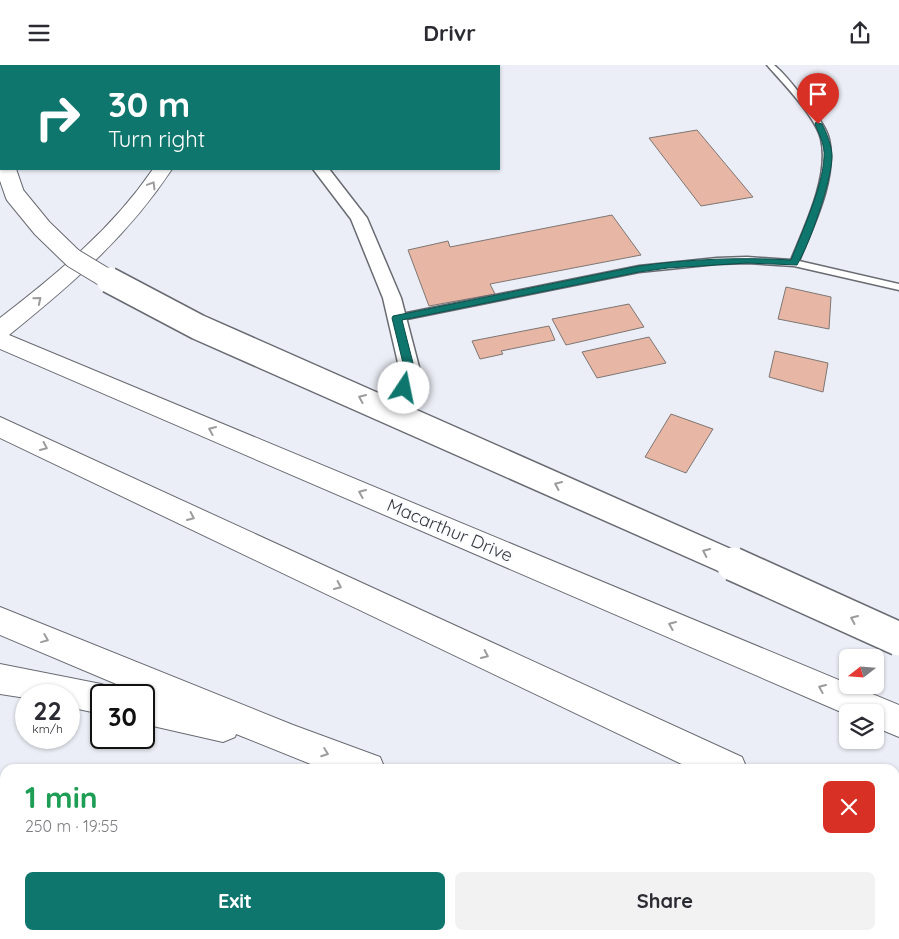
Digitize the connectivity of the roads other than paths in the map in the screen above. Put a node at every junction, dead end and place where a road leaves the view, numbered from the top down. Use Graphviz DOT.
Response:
graph roads {
  1 [pos="770,65"];
  2 [pos="6,170"];
  3 [pos="161,170"];
  4 [pos="322,170"];
  5 [pos="794,263"];
  6 [pos="899,287"];
  7 [pos="397,318"];
  8 [pos="0,330"];
  9 [pos="0,340"];
  10 [pos="404,388"];
  11 [pos="0,427"];
  12 [pos="0,621"];
  13 [pos="899,639"];
  14 [pos="0,679"];
  15 [pos="90,697"];
  16 [pos="155,710"];
  17 [pos="899,721"];
  18 [pos="293,741"];
  19 [pos="355,764"];
  20 [pos="719,764"];
  1 -- 5 [label="lane"];
  13 -- 2 [label="highway, one-way, bridge"];
  8 -- 3 [label="highway, one-way"];
  4 -- 7 [label="street"];
  5 -- 6 [label="lane"];
  5 -- 7 [label="lane"];
  7 -- 10 [label="street"];
  17 -- 9 [label="highway, Macarthur Drive, one-way"];
  11 -- 20 [label="highway, one-way"];
  12 -- 18 [label="highway, one-way"];
  14 -- 15 [label="highway"];
  16 -- 18 [label="highway"];
  18 -- 19 [label="highway, one-way"];
}
